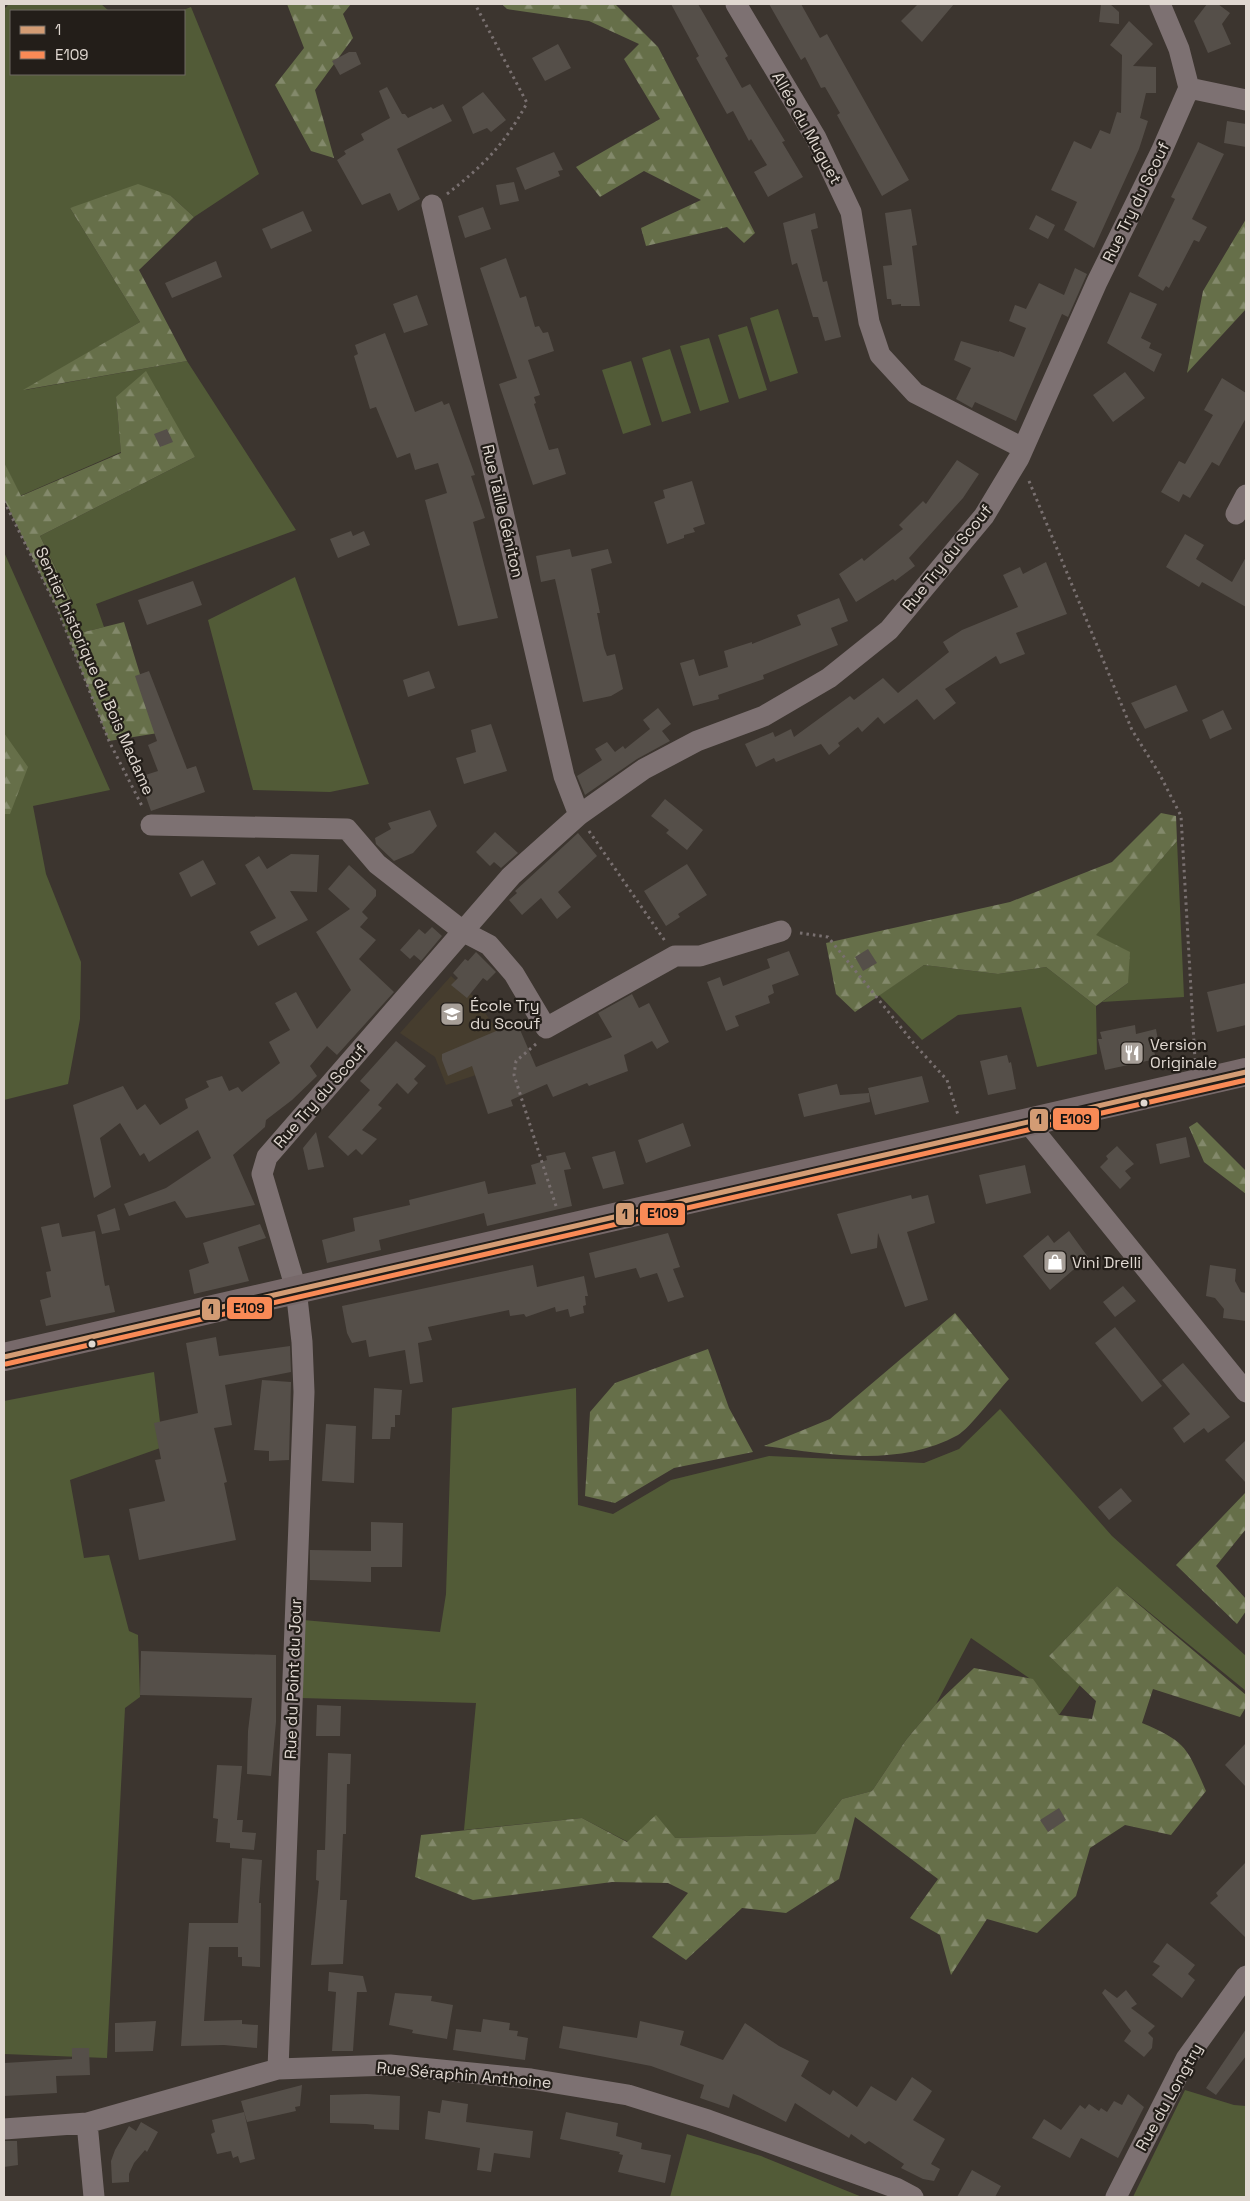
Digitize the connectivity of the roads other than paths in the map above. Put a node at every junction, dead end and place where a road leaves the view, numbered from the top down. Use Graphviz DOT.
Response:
graph roads {
  1 [pos="736,4"];
  2 [pos="1160,4"];
  3 [pos="1189,88"];
  4 [pos="1246,100"];
  5 [pos="432,205"];
  6 [pos="1021,453"];
  7 [pos="1246,495"];
  8 [pos="1236,514"];
  9 [pos="579,815"];
  10 [pos="151,825"];
  11 [pos="781,931"];
  12 [pos="464,932"];
  13 [pos="1246,1072"];
  14 [pos="1028,1123"];
  15 [pos="296,1289"];
  16 [pos="4,1357"];
  17 [pos="1246,1392"];
  18 [pos="1246,1976"];
  19 [pos="278,2069"];
  20 [pos="87,2123"];
  21 [pos="4,2129"];
  22 [pos="94,2197"];
  23 [pos="913,2197"];
  24 [pos="1116,2197"];
  1 -- 6 [label="street, Allée du Muguet"];
  2 -- 3 [label="street"];
  3 -- 4 [label="street"];
  3 -- 6 [label="street, Rue Try du Scouf"];
  5 -- 9 [label="street, Rue Taille Géniton"];
  6 -- 9 [label="street, Rue Try du Scouf"];
  7 -- 8 [label="street"];
  9 -- 12 [label="street, Rue Try du Scouf"];
  10 -- 12 [label="street"];
  11 -- 12 [label="street"];
  12 -- 15 [label="street, Rue Try du Scouf"];
  13 -- 14 [label="main road"];
  14 -- 15 [label="main road"];
  14 -- 17 [label="street"];
  15 -- 16 [label="main road"];
  15 -- 19 [label="street, Rue du Point du Jour"];
  18 -- 24 [label="street, Rue du Longtry"];
  19 -- 20 [label="street, Rue Séraphin Anthoine"];
  19 -- 23 [label="street, Rue Séraphin Anthoine"];
  20 -- 21 [label="street, Rue Séraphin Anthoine"];
  20 -- 22 [label="street"];
}
